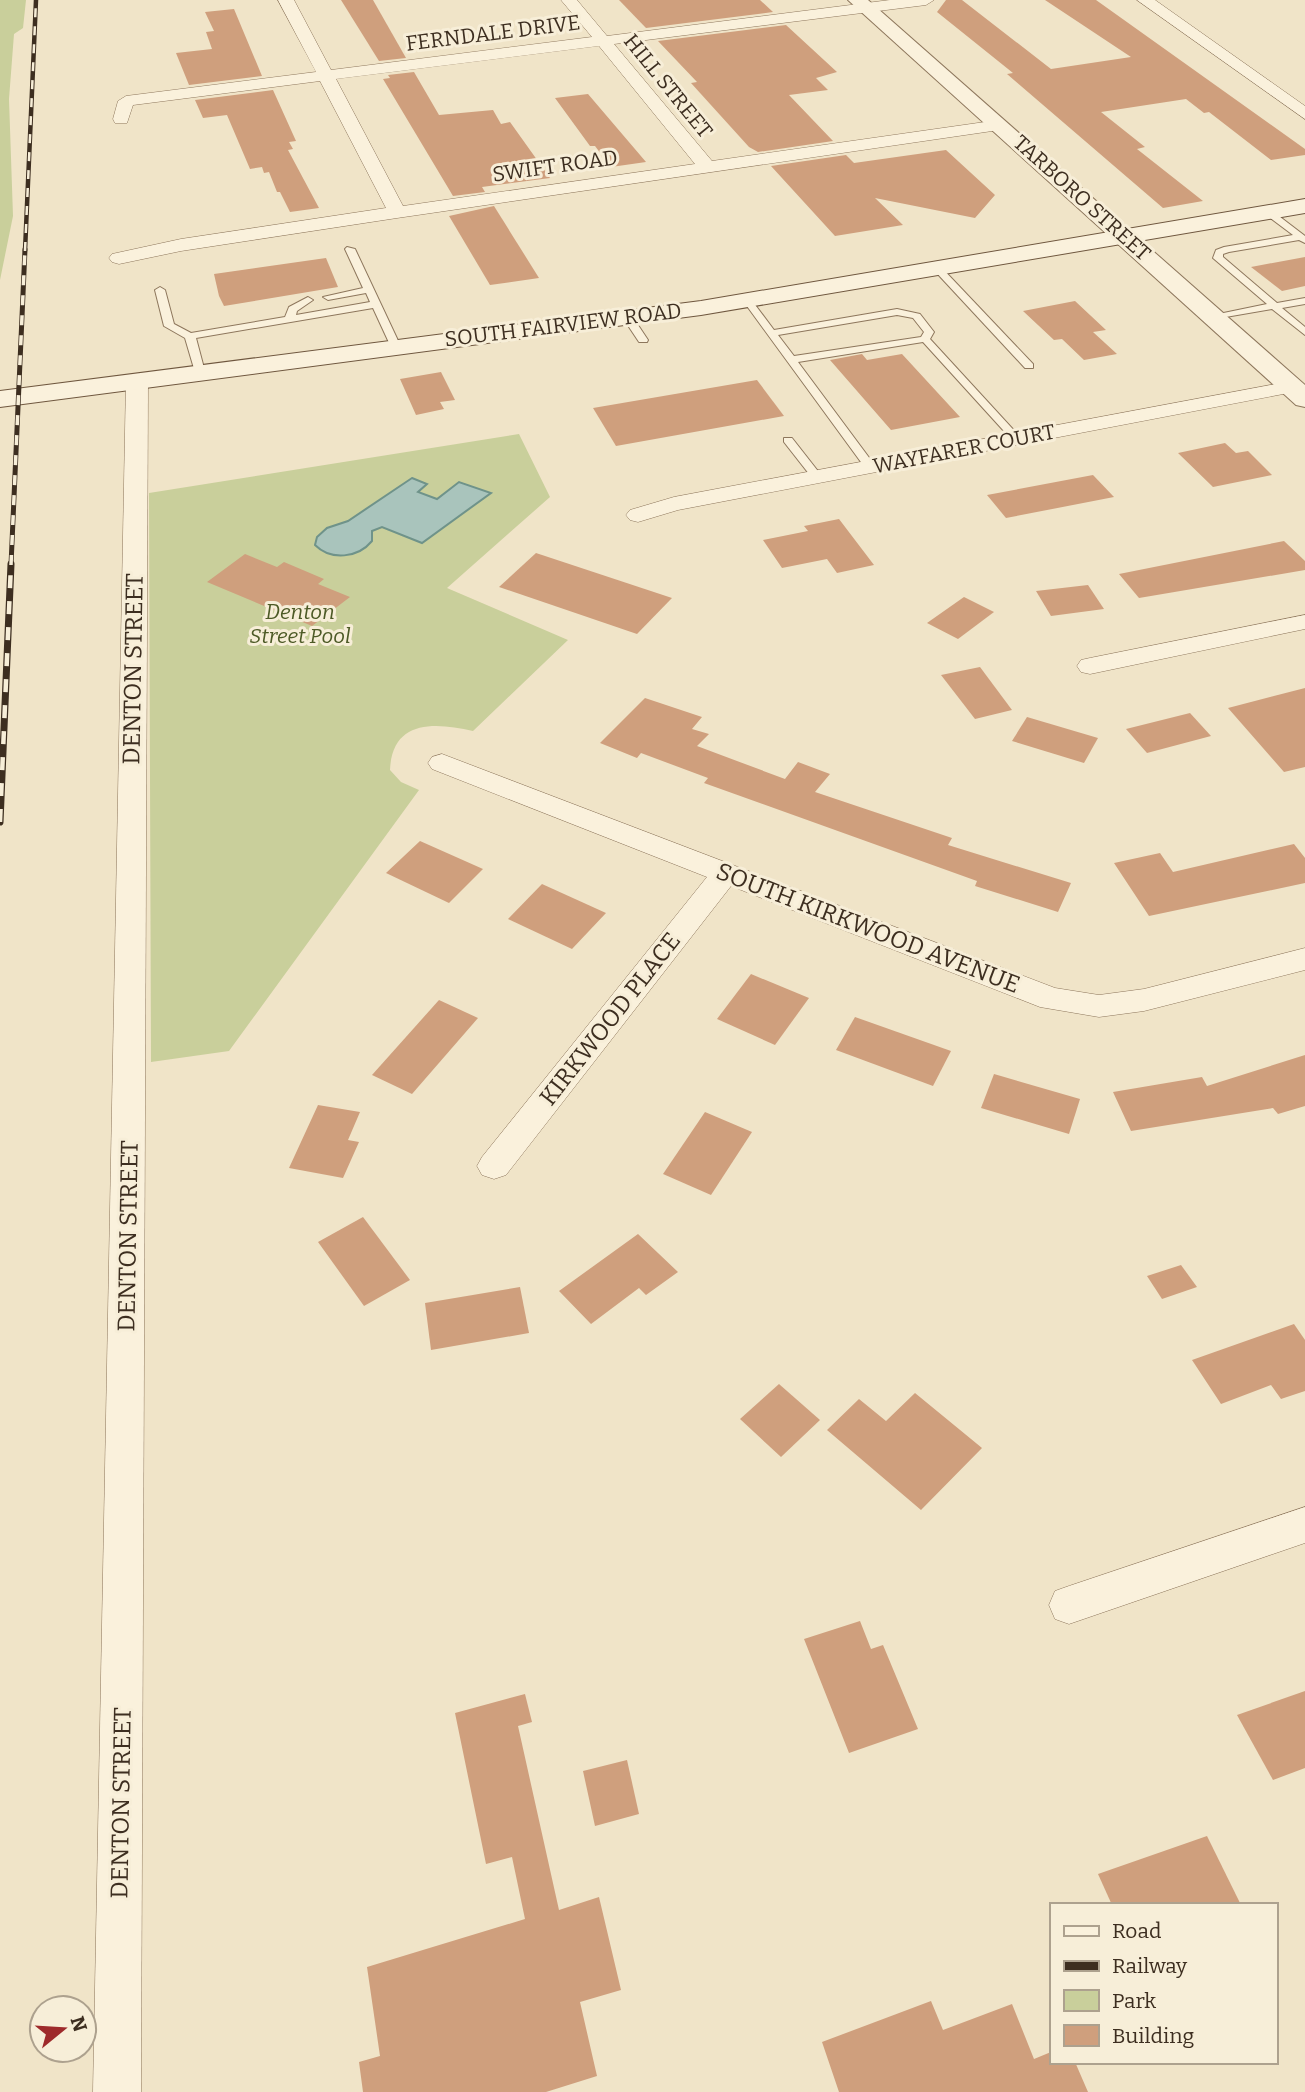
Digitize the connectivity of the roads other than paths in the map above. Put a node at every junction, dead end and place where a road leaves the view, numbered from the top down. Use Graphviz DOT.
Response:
graph roads {
  1 [pos="286,0"];
  2 [pos="569,0"];
  3 [pos="926,0"];
  4 [pos="1145,0"];
  5 [pos="861,4"];
  6 [pos="603,40"];
  7 [pos="328,75"];
  8 [pos="1305,114"];
  9 [pos="121,118"];
  10 [pos="999,125"];
  11 [pos="707,167"];
  12 [pos="1305,206"];
  13 [pos="397,212"];
  14 [pos="1268,212"];
  15 [pos="1124,235"];
  16 [pos="1302,236"];
  17 [pos="350,249"];
  18 [pos="119,258"];
  19 [pos="936,267"];
  20 [pos="160,290"];
  21 [pos="369,290"];
  22 [pos="328,297"];
  23 [pos="308,300"];
  24 [pos="747,300"];
  25 [pos="1305,301"];
  26 [pos="376,304"];
  27 [pos="1275,306"];
  28 [pos="1214,316"];
  29 [pos="289,318"];
  30 [pos="628,318"];
  31 [pos="1305,332"];
  32 [pos="771,333"];
  33 [pos="190,336"];
  34 [pos="925,339"];
  35 [pos="643,340"];
  36 [pos="396,346"];
  37 [pos="881,346"];
  38 [pos="864,357"];
  39 [pos="796,359"];
  40 [pos="833,363"];
  41 [pos="1029,366"];
  42 [pos="200,372"];
  43 [pos="137,381"];
  44 [pos="1298,393"];
  45 [pos="0,399"];
  46 [pos="1017,439"];
  47 [pos="788,440"];
  48 [pos="870,467"];
  49 [pos="817,477"];
  50 [pos="638,515"];
  51 [pos="1305,622"];
  52 [pos="1090,666"];
  53 [pos="442,763"];
  54 [pos="726,873"];
  55 [pos="1305,959"];
  56 [pos="494,1166"];
  57 [pos="1305,1525"];
  58 [pos="1069,1605"];
  59 [pos="117,2092"];
  1 -- 7 [label="street"];
  2 -- 6 [label="street, HILL STREET"];
  3 -- 5 [label="street, FERNDALE DRIVE"];
  4 -- 8 [label="street"];
  5 -- 6 [label="street, FERNDALE DRIVE"];
  5 -- 10 [label="main road, TARBORO STREET"];
  6 -- 7 [label="street, FERNDALE DRIVE"];
  6 -- 11 [label="street, HILL STREET"];
  7 -- 9 [label="street, FERNDALE DRIVE"];
  7 -- 13 [label="street"];
  10 -- 11 [label="street, SWIFT ROAD"];
  10 -- 15 [label="main road, TARBORO STREET"];
  11 -- 13 [label="street, SWIFT ROAD"];
  12 -- 14 [label="main road, SOUTH FAIRVIEW ROAD"];
  13 -- 18 [label="street, SWIFT ROAD"];
  14 -- 15 [label="main road, SOUTH FAIRVIEW ROAD"];
  14 -- 16 [label="lane"];
  15 -- 19 [label="main road, SOUTH FAIRVIEW ROAD"];
  15 -- 28 [label="main road, TARBORO STREET"];
  16 -- 27 [label="lane"];
  17 -- 21 [label="lane"];
  19 -- 24 [label="main road, SOUTH FAIRVIEW ROAD"];
  19 -- 41 [label="lane"];
  20 -- 33 [label="lane"];
  21 -- 22 [label="lane"];
  21 -- 26 [label="lane"];
  23 -- 29 [label="lane"];
  24 -- 30 [label="main road, SOUTH FAIRVIEW ROAD"];
  24 -- 32 [label="lane"];
  25 -- 27 [label="lane"];
  26 -- 29 [label="lane"];
  26 -- 36 [label="lane"];
  27 -- 28 [label="lane"];
  27 -- 31 [label="lane"];
  28 -- 44 [label="main road, TARBORO STREET"];
  29 -- 33 [label="lane"];
  30 -- 35 [label="lane"];
  30 -- 36 [label="main road, SOUTH FAIRVIEW ROAD"];
  32 -- 34 [label="lane"];
  32 -- 39 [label="lane"];
  33 -- 42 [label="lane"];
  34 -- 37 [label="lane"];
  34 -- 46 [label="lane"];
  36 -- 42 [label="main road, SOUTH FAIRVIEW ROAD"];
  37 -- 38 [label="lane"];
  37 -- 39 [label="lane"];
  39 -- 40 [label="lane"];
  39 -- 48 [label="lane"];
  42 -- 43 [label="main road, SOUTH FAIRVIEW ROAD"];
  43 -- 45 [label="main road, SOUTH FAIRVIEW ROAD"];
  43 -- 59 [label="street, DENTON STREET"];
  44 -- 46 [label="street, WAYFARER COURT"];
  46 -- 48 [label="street, WAYFARER COURT"];
  47 -- 49 [label="lane"];
  48 -- 49 [label="street, WAYFARER COURT"];
  49 -- 50 [label="street, WAYFARER COURT"];
  51 -- 52 [label="street"];
  53 -- 54 [label="street, SOUTH KIRKWOOD AVENUE"];
  54 -- 55 [label="street, SOUTH KIRKWOOD AVENUE"];
  54 -- 56 [label="street, KIRKWOOD PLACE"];
  57 -- 58 [label="street"];
}
